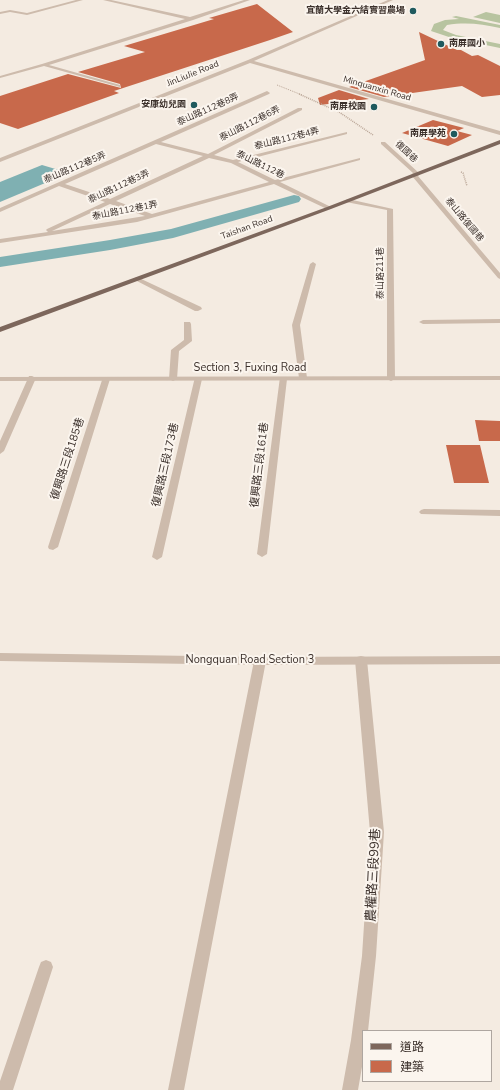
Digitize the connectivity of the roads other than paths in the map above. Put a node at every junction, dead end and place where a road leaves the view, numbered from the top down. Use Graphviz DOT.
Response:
graph roads {
  1 [pos="81,0"];
  2 [pos="106,0"];
  3 [pos="248,0"];
  4 [pos="391,0"];
  5 [pos="0,13"];
  6 [pos="193,19"];
  7 [pos="250,61"];
  8 [pos="44,65"];
  9 [pos="0,77"];
  10 [pos="118,86"];
  11 [pos="267,93"];
  12 [pos="300,109"];
  13 [pos="345,133"];
  14 [pos="500,133"];
  15 [pos="156,142"];
  16 [pos="500,142"];
  17 [pos="383,143"];
  18 [pos="208,156"];
  19 [pos="358,159"];
  20 [pos="0,160"];
  21 [pos="233,162"];
  22 [pos="415,175"];
  23 [pos="275,183"];
  24 [pos="59,184"];
  25 [pos="348,201"];
  26 [pos="109,202"];
  27 [pos="329,208"];
  28 [pos="0,210"];
  29 [pos="152,216"];
  30 [pos="38,235"];
  31 [pos="0,241"];
  32 [pos="313,264"];
  33 [pos="500,277"];
  34 [pos="137,279"];
  35 [pos="198,309"];
  36 [pos="500,321"];
  37 [pos="423,322"];
  38 [pos="187,324"];
  39 [pos="0,330"];
  40 [pos="32,378"];
  41 [pos="303,378"];
  42 [pos="500,378"];
  43 [pos="0,379"];
  44 [pos="106,379"];
  45 [pos="173,379"];
  46 [pos="198,379"];
  47 [pos="283,379"];
  48 [pos="391,379"];
  49 [pos="0,451"];
  50 [pos="424,512"];
  51 [pos="500,513"];
  52 [pos="53,547"];
  53 [pos="262,554"];
  54 [pos="157,557"];
  55 [pos="0,657"];
  56 [pos="361,660"];
  57 [pos="500,660"];
  58 [pos="260,661"];
  59 [pos="46,967"];
  60 [pos="5,1090"];
  61 [pos="176,1090"];
  62 [pos="350,1090"];
  1 -- 5 [label="street"];
  2 -- 6 [label="street"];
  3 -- 6 [label="street"];
  4 -- 7 [label="street, JinLiuJie Road"];
  6 -- 8 [label="street"];
  7 -- 14 [label="street, Minquanxin Road"];
  7 -- 20 [label="street, JinLiuJie Road"];
  8 -- 9 [label="street"];
  8 -- 10 [label="street"];
  11 -- 15 [label="street, 泰山路112巷8弄"];
  12 -- 18 [label="street, 泰山路112巷6弄"];
  13 -- 21 [label="street, 泰山路112巷4弄"];
  15 -- 18 [label="street, 泰山路112巷"];
  15 -- 24 [label="street, 泰山路112巷5弄"];
  16 -- 22 [label="main road, Taishan Road"];
  17 -- 22 [label="street, 復國巷"];
  18 -- 21 [label="street, 泰山路112巷"];
  18 -- 26 [label="street, 泰山路112巷3弄"];
  19 -- 23 [label="street, 泰山路112巷1弄"];
  21 -- 23 [label="street, 泰山路112巷"];
  22 -- 25 [label="main road, Taishan Road"];
  22 -- 33 [label="street, 泰山路復國巷"];
  23 -- 27 [label="street, 泰山路112巷"];
  23 -- 29 [label="street, 泰山路112巷1弄"];
  24 -- 26 [label="street"];
  24 -- 28 [label="street, 泰山路112巷5弄"];
  25 -- 27 [label="main road, Taishan Road"];
  25 -- 48 [label="street, 泰山路211巷"];
  26 -- 29 [label="street"];
  26 -- 30 [label="street, 泰山路112巷3弄"];
  27 -- 34 [label="main road, Taishan Road"];
  29 -- 30 [label="street, 泰山路112巷1弄"];
  30 -- 31 [label="street, 泰山路112巷1弄"];
  32 -- 41 [label="street"];
  34 -- 35 [label="street"];
  34 -- 39 [label="main road, Taishan Road"];
  36 -- 37 [label="street"];
  38 -- 45 [label="street"];
  40 -- 43 [label="street, Section 3, Fuxing Road"];
  40 -- 44 [label="street, Section 3, Fuxing Road"];
  40 -- 49 [label="street"];
  41 -- 47 [label="street, Section 3, Fuxing Road"];
  41 -- 48 [label="street, Section 3, Fuxing Road"];
  42 -- 48 [label="street, Section 3, Fuxing Road"];
  44 -- 45 [label="street, Section 3, Fuxing Road"];
  44 -- 52 [label="street, 復興路三段185巷"];
  45 -- 46 [label="street, Section 3, Fuxing Road"];
  46 -- 47 [label="street, Section 3, Fuxing Road"];
  46 -- 54 [label="street, 復興路三段173巷"];
  47 -- 53 [label="street, 復興路三段161巷"];
  50 -- 51 [label="street"];
  55 -- 58 [label="street, Nongquan Road Section 3"];
  56 -- 57 [label="street, Nongquan Road Section 3"];
  56 -- 58 [label="street, Nongquan Road Section 3"];
  56 -- 62 [label="street, 農權路三段99巷"];
  58 -- 61 [label="street"];
  59 -- 60 [label="street"];
}
